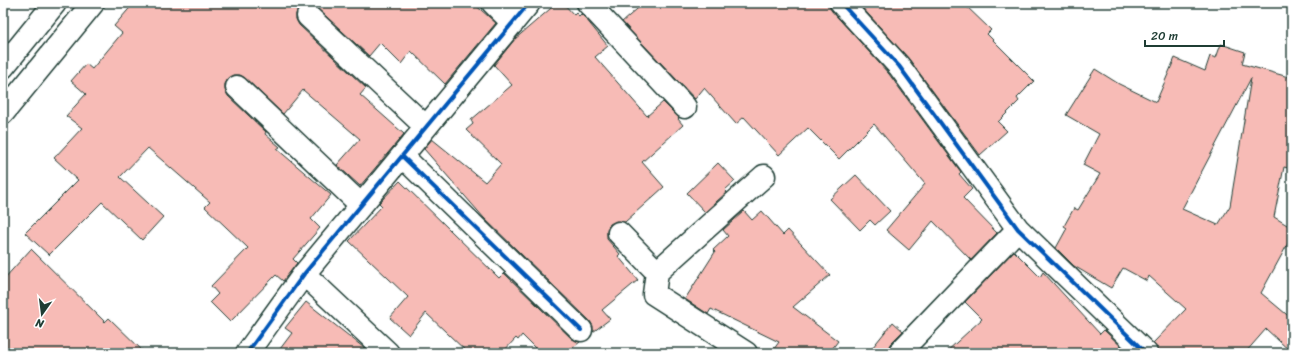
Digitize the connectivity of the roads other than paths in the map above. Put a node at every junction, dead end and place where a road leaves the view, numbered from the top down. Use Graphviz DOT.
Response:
graph roads {
  1 [pos="55,3"];
  2 [pos="93,3"];
  3 [pos="493,3"];
  4 [pos="529,3"];
  5 [pos="588,3"];
  6 [pos="841,3"];
  7 [pos="308,16"];
  8 [pos="513,23"];
  9 [pos="3,67"];
  10 [pos="237,87"];
  11 [pos="685,107"];
  12 [pos="3,113"];
  13 [pos="426,127"];
  14 [pos="402,156"];
  15 [pos="764,176"];
  16 [pos="361,205"];
  17 [pos="1018,229"];
  18 [pos="619,233"];
  19 [pos="657,272"];
  20 [pos="304,274"];
  21 [pos="581,330"];
  22 [pos="246,353"];
  23 [pos="388,353"];
  24 [pos="746,353"];
  25 [pos="899,353"];
  26 [pos="1146,353"];
  1 -- 9 [label="street"];
  2 -- 12 [label="street"];
  3 -- 8 [label="street"];
  4 -- 8 [label="street"];
  5 -- 11 [label="street"];
  6 -- 17 [label="street"];
  7 -- 13 [label="street"];
  8 -- 13 [label="street"];
  10 -- 16 [label="street"];
  13 -- 14 [label="street"];
  14 -- 16 [label="street"];
  14 -- 21 [label="street"];
  15 -- 19 [label="street"];
  16 -- 20 [label="street"];
  17 -- 25 [label="street"];
  17 -- 26 [label="street"];
  18 -- 19 [label="street"];
  19 -- 24 [label="street"];
  20 -- 22 [label="street"];
  20 -- 23 [label="street"];
}
